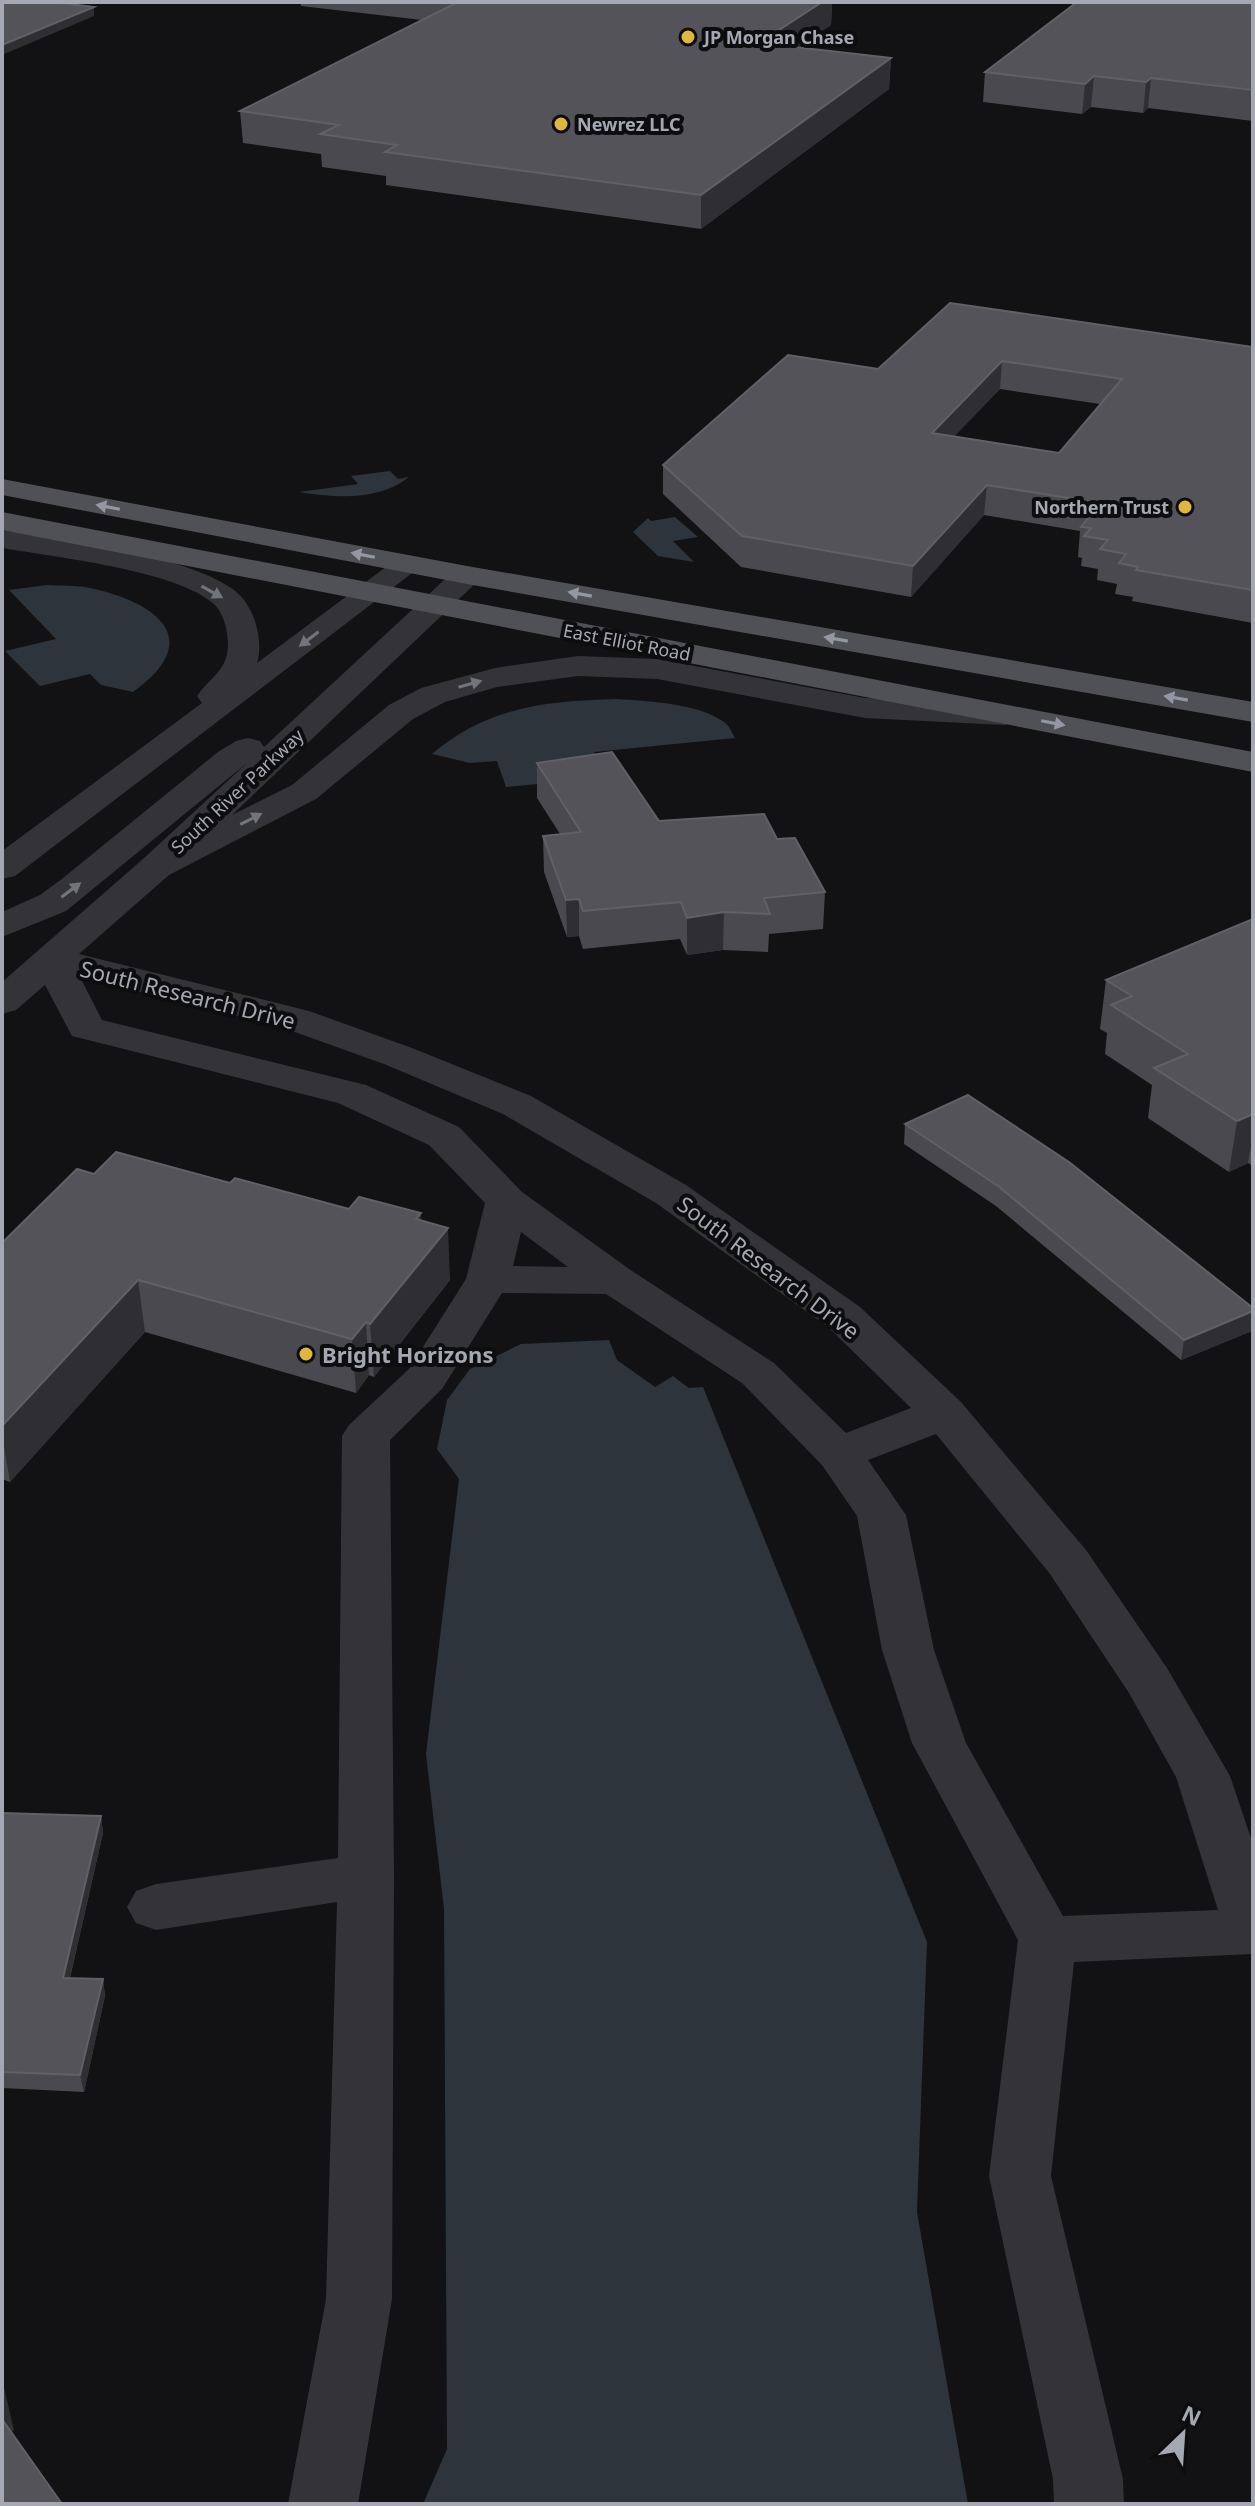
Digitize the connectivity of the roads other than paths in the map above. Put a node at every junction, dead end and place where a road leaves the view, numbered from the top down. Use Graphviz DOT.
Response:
graph roads {
  1 [pos="2,487"];
  2 [pos="2,521"];
  3 [pos="2,539"];
  4 [pos="409,564"];
  5 [pos="467,575"];
  6 [pos="371,592"];
  7 [pos="434,605"];
  8 [pos="331,702"];
  9 [pos="1253,712"];
  10 [pos="1012,715"];
  11 [pos="153,756"];
  12 [pos="1253,762"];
  13 [pos="156,867"];
  14 [pos="2,868"];
  15 [pos="2,926"];
  16 [pos="51,959"];
  17 [pos="2,1002"];
  18 [pos="507,1201"];
  19 [pos="488,1279"];
  20 [pos="616,1281"];
  21 [pos="944,1413"];
  22 [pos="839,1454"];
  23 [pos="366,1876"];
  24 [pos="156,1907"];
  25 [pos="1253,1931"];
  26 [pos="1047,1940"];
  27 [pos="323,2504"];
  28 [pos="1089,2504"];
  4 -- 1 [label="main road, East Elliot Road, one-way"];
  2 -- 6 [label="main road, East Elliot Road"];
  3 -- 11 [label="street, one-way"];
  4 -- 5 [label="main road, East Elliot Road"];
  4 -- 6 [label="street"];
  5 -- 7 [label="street, South River Parkway"];
  9 -- 5 [label="main road, East Elliot Road, one-way"];
  6 -- 7 [label="main road, East Elliot Road"];
  6 -- 11 [label="street, one-way"];
  7 -- 8 [label="street, South River Parkway"];
  7 -- 10 [label="main road, East Elliot Road"];
  8 -- 13 [label="street, South River Parkway"];
  15 -- 8 [label="street, one-way"];
  10 -- 12 [label="main road, East Elliot Road, one-way"];
  13 -- 10 [label="street, one-way"];
  11 -- 14 [label="street"];
  13 -- 16 [label="street, South River Parkway"];
  16 -- 17 [label="street, South River Parkway"];
  16 -- 18 [label="street"];
  16 -- 21 [label="street, South Research Drive"];
  18 -- 19 [label="street"];
  18 -- 20 [label="street"];
  19 -- 20 [label="street"];
  19 -- 23 [label="street"];
  20 -- 22 [label="street"];
  21 -- 22 [label="street"];
  21 -- 25 [label="street, South Research Drive"];
  22 -- 26 [label="street"];
  23 -- 24 [label="street"];
  23 -- 27 [label="street"];
  25 -- 26 [label="street"];
  26 -- 28 [label="street"];
}
